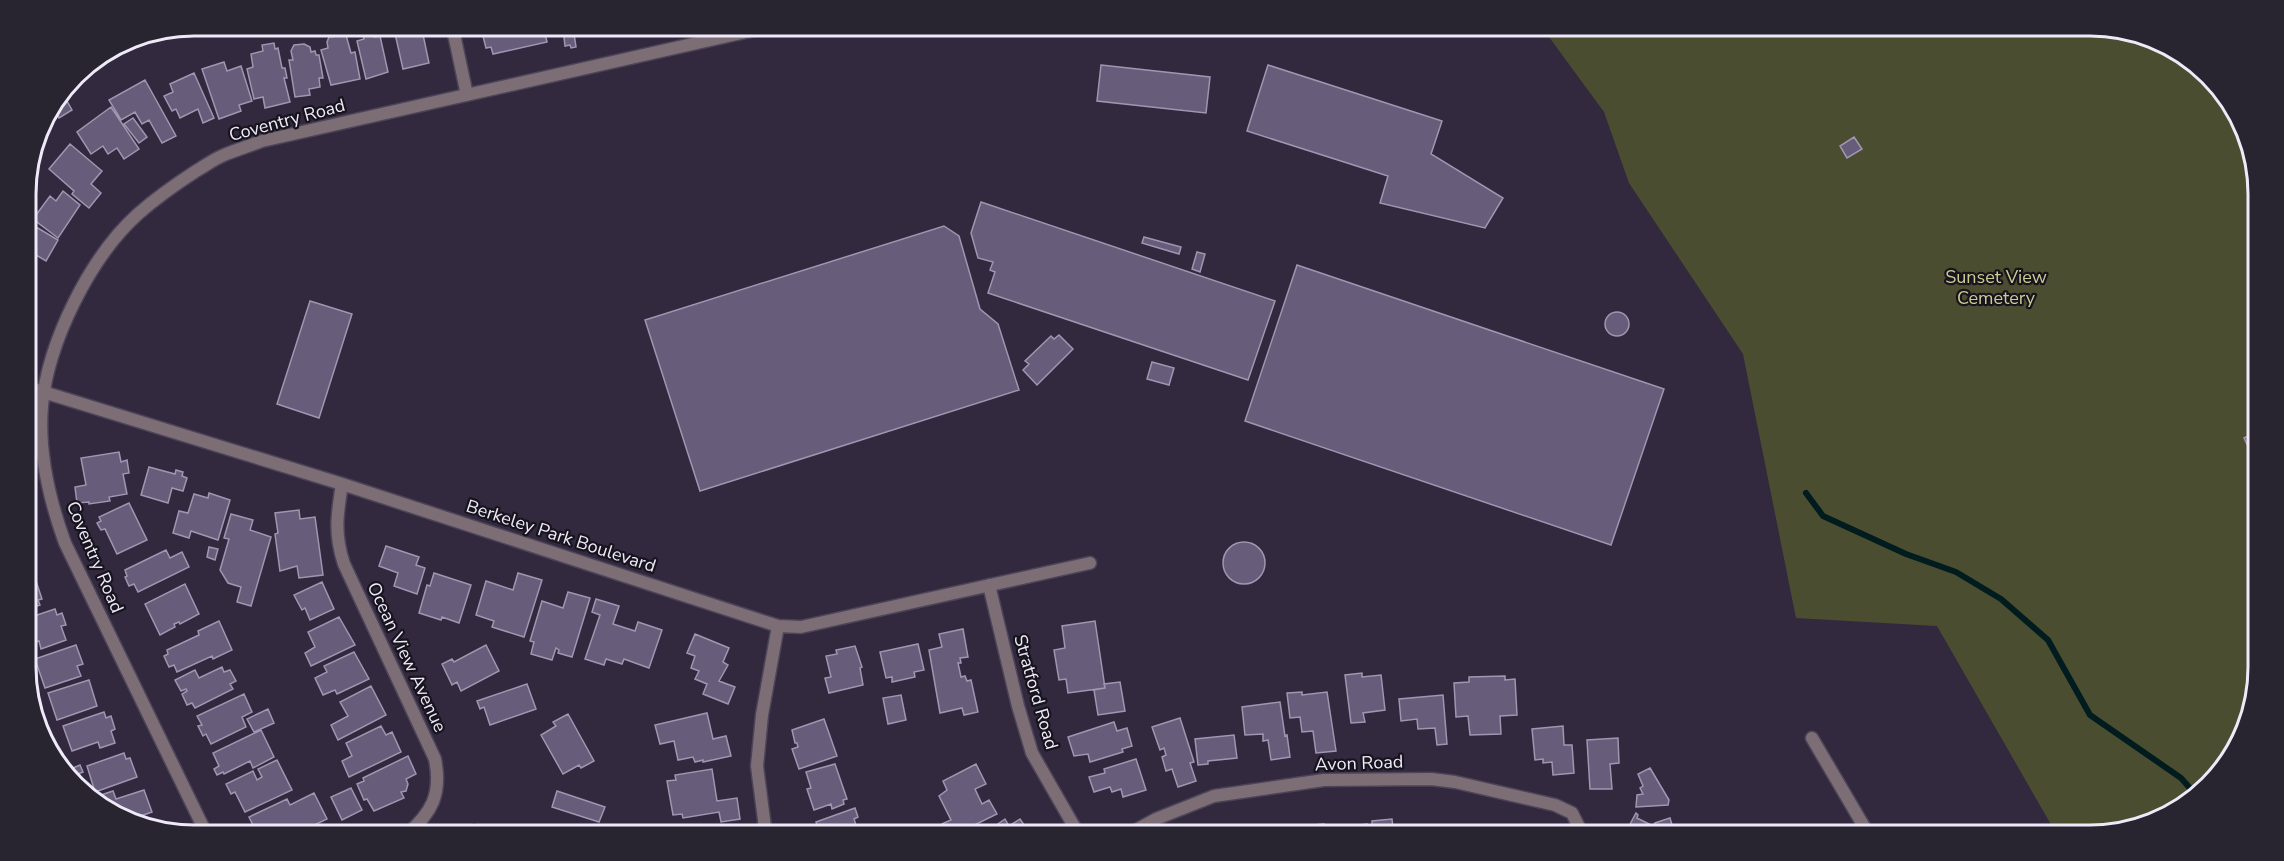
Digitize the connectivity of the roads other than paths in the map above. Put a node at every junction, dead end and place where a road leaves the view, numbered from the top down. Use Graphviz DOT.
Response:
graph roads {
  1 [pos="454,36"];
  2 [pos="732,36"];
  3 [pos="467,95"];
  4 [pos="36,390"];
  5 [pos="44,392"];
  6 [pos="342,484"];
  7 [pos="1090,563"];
  8 [pos="989,585"];
  9 [pos="778,627"];
  10 [pos="1812,738"];
  11 [pos="202,825"];
  12 [pos="418,825"];
  13 [pos="765,825"];
  14 [pos="1073,825"];
  15 [pos="1145,825"];
  16 [pos="1578,825"];
  17 [pos="1863,825"];
  1 -- 3 [label="street"];
  2 -- 3 [label="street, Coventry Road"];
  3 -- 5 [label="street, Coventry Road"];
  4 -- 5 [label="street, Berkeley Park Boulevard"];
  5 -- 6 [label="street, Berkeley Park Boulevard"];
  5 -- 11 [label="street, Coventry Road"];
  6 -- 9 [label="street, Berkeley Park Boulevard"];
  6 -- 12 [label="street, Ocean View Avenue"];
  7 -- 8 [label="street, Berkeley Park Boulevard"];
  8 -- 9 [label="street, Berkeley Park Boulevard"];
  8 -- 14 [label="street, Stratford Road"];
  9 -- 13 [label="street"];
  10 -- 17 [label="street"];
  15 -- 16 [label="street, Avon Road"];
}
